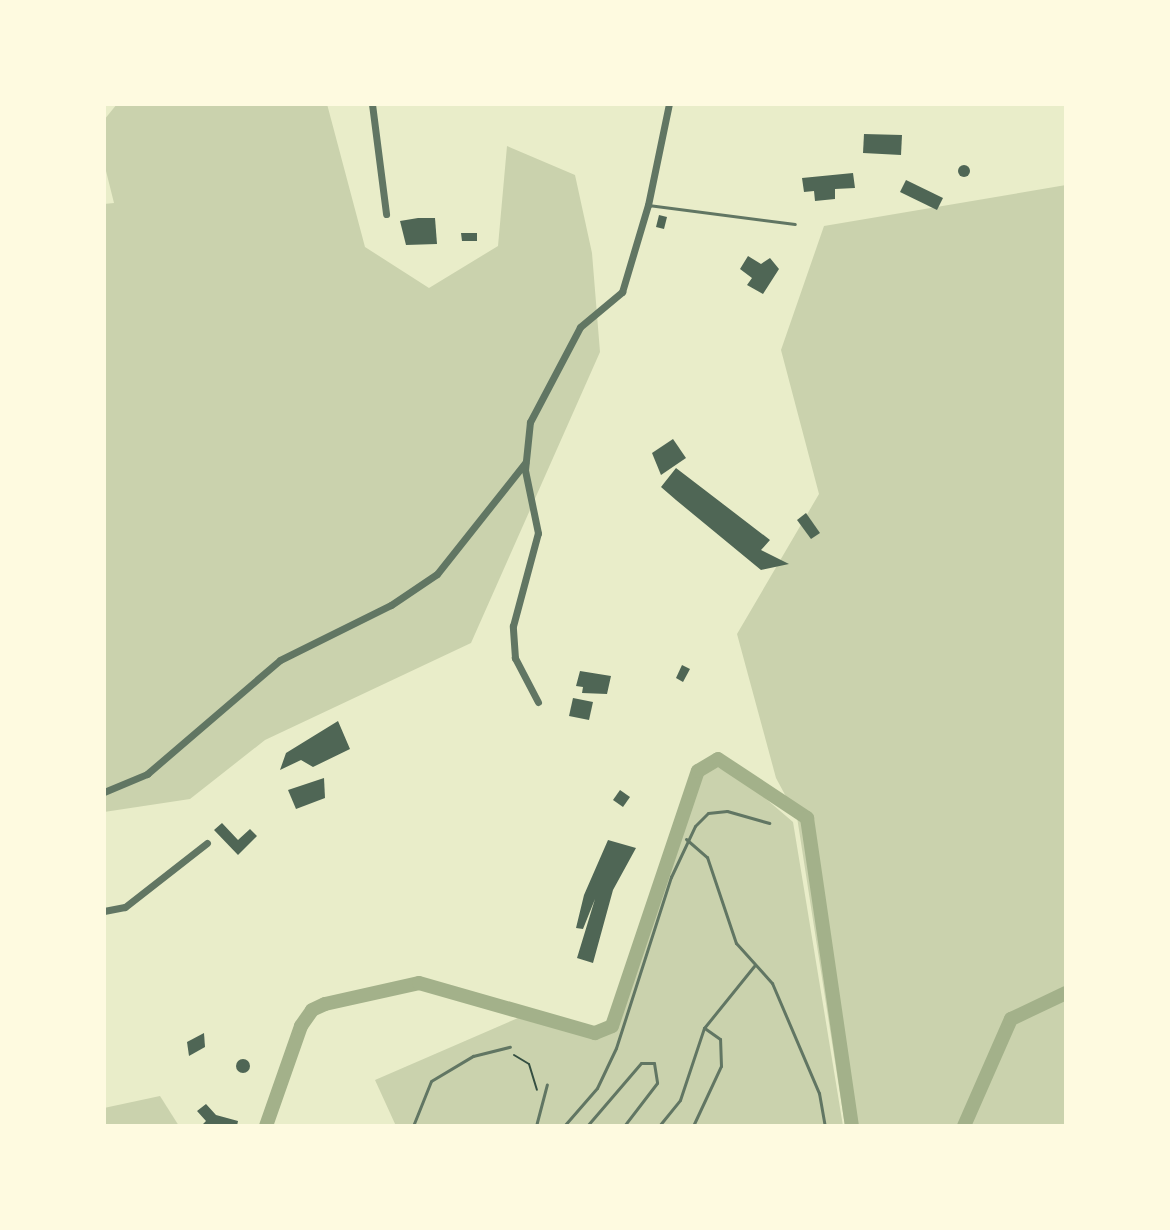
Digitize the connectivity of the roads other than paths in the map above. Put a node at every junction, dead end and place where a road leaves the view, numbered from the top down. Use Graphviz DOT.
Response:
graph roads {
  1 [pos="372,104"];
  2 [pos="669,104"];
  3 [pos="648,205"];
  4 [pos="386,214"];
  5 [pos="795,224"];
  6 [pos="526,462"];
  7 [pos="538,702"];
  8 [pos="104,792"];
  9 [pos="769,823"];
  10 [pos="686,839"];
  11 [pos="207,843"];
  12 [pos="104,911"];
  13 [pos="754,966"];
  14 [pos="704,1028"];
  15 [pos="510,1047"];
  16 [pos="547,1084"];
  17 [pos="413,1126"];
  18 [pos="536,1126"];
  19 [pos="564,1126"];
  20 [pos="587,1126"];
  21 [pos="624,1126"];
  22 [pos="659,1126"];
  23 [pos="693,1126"];
  24 [pos="825,1126"];
  1 -- 4 [label="street"];
  2 -- 3 [label="street"];
  3 -- 5 [label="lane"];
  3 -- 6 [label="street"];
  6 -- 7 [label="street"];
  6 -- 8 [label="street"];
  9 -- 10 [label="lane"];
  10 -- 13 [label="lane"];
  10 -- 19 [label="lane"];
  11 -- 12 [label="street"];
  13 -- 14 [label="lane"];
  13 -- 24 [label="lane"];
  14 -- 22 [label="lane"];
  14 -- 23 [label="lane"];
  15 -- 17 [label="lane"];
  16 -- 18 [label="lane"];
  20 -- 21 [label="lane"];
}
